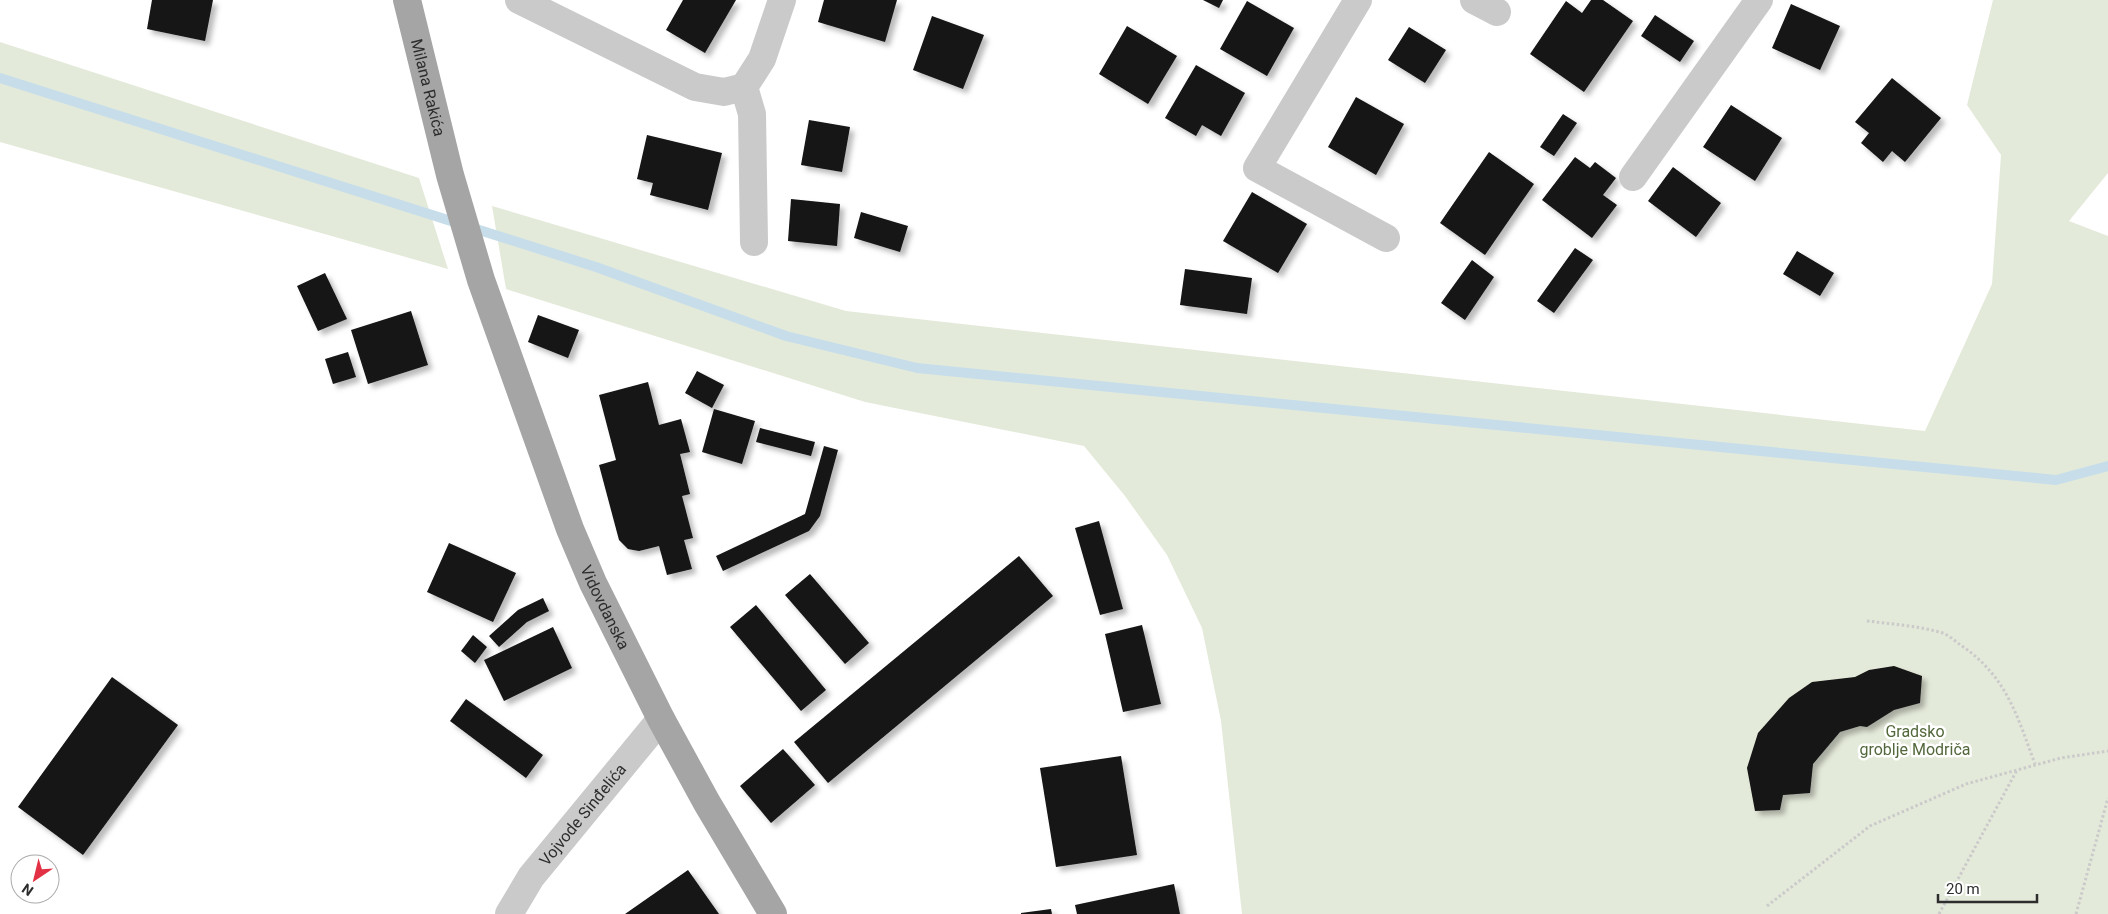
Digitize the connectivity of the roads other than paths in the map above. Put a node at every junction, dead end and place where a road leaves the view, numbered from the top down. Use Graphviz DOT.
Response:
graph roads {
  1 [pos="406,0"];
  2 [pos="519,0"];
  3 [pos="782,0"];
  4 [pos="1358,0"];
  5 [pos="1759,0"];
  6 [pos="744,87"];
  7 [pos="1633,177"];
  8 [pos="1386,238"];
  9 [pos="754,242"];
  10 [pos="481,280"];
  11 [pos="661,719"];
  12 [pos="508,914"];
  13 [pos="773,914"];
  1 -- 10 [label="main road, Milana Rakića"];
  2 -- 6 [label="street"];
  3 -- 6 [label="street"];
  4 -- 8 [label="street"];
  5 -- 7 [label="street"];
  6 -- 9 [label="street"];
  10 -- 11 [label="main road, Vidovdanska"];
  11 -- 12 [label="street, Vojvode Sinđelića"];
  11 -- 13 [label="main road, Vidovdanska"];
}
